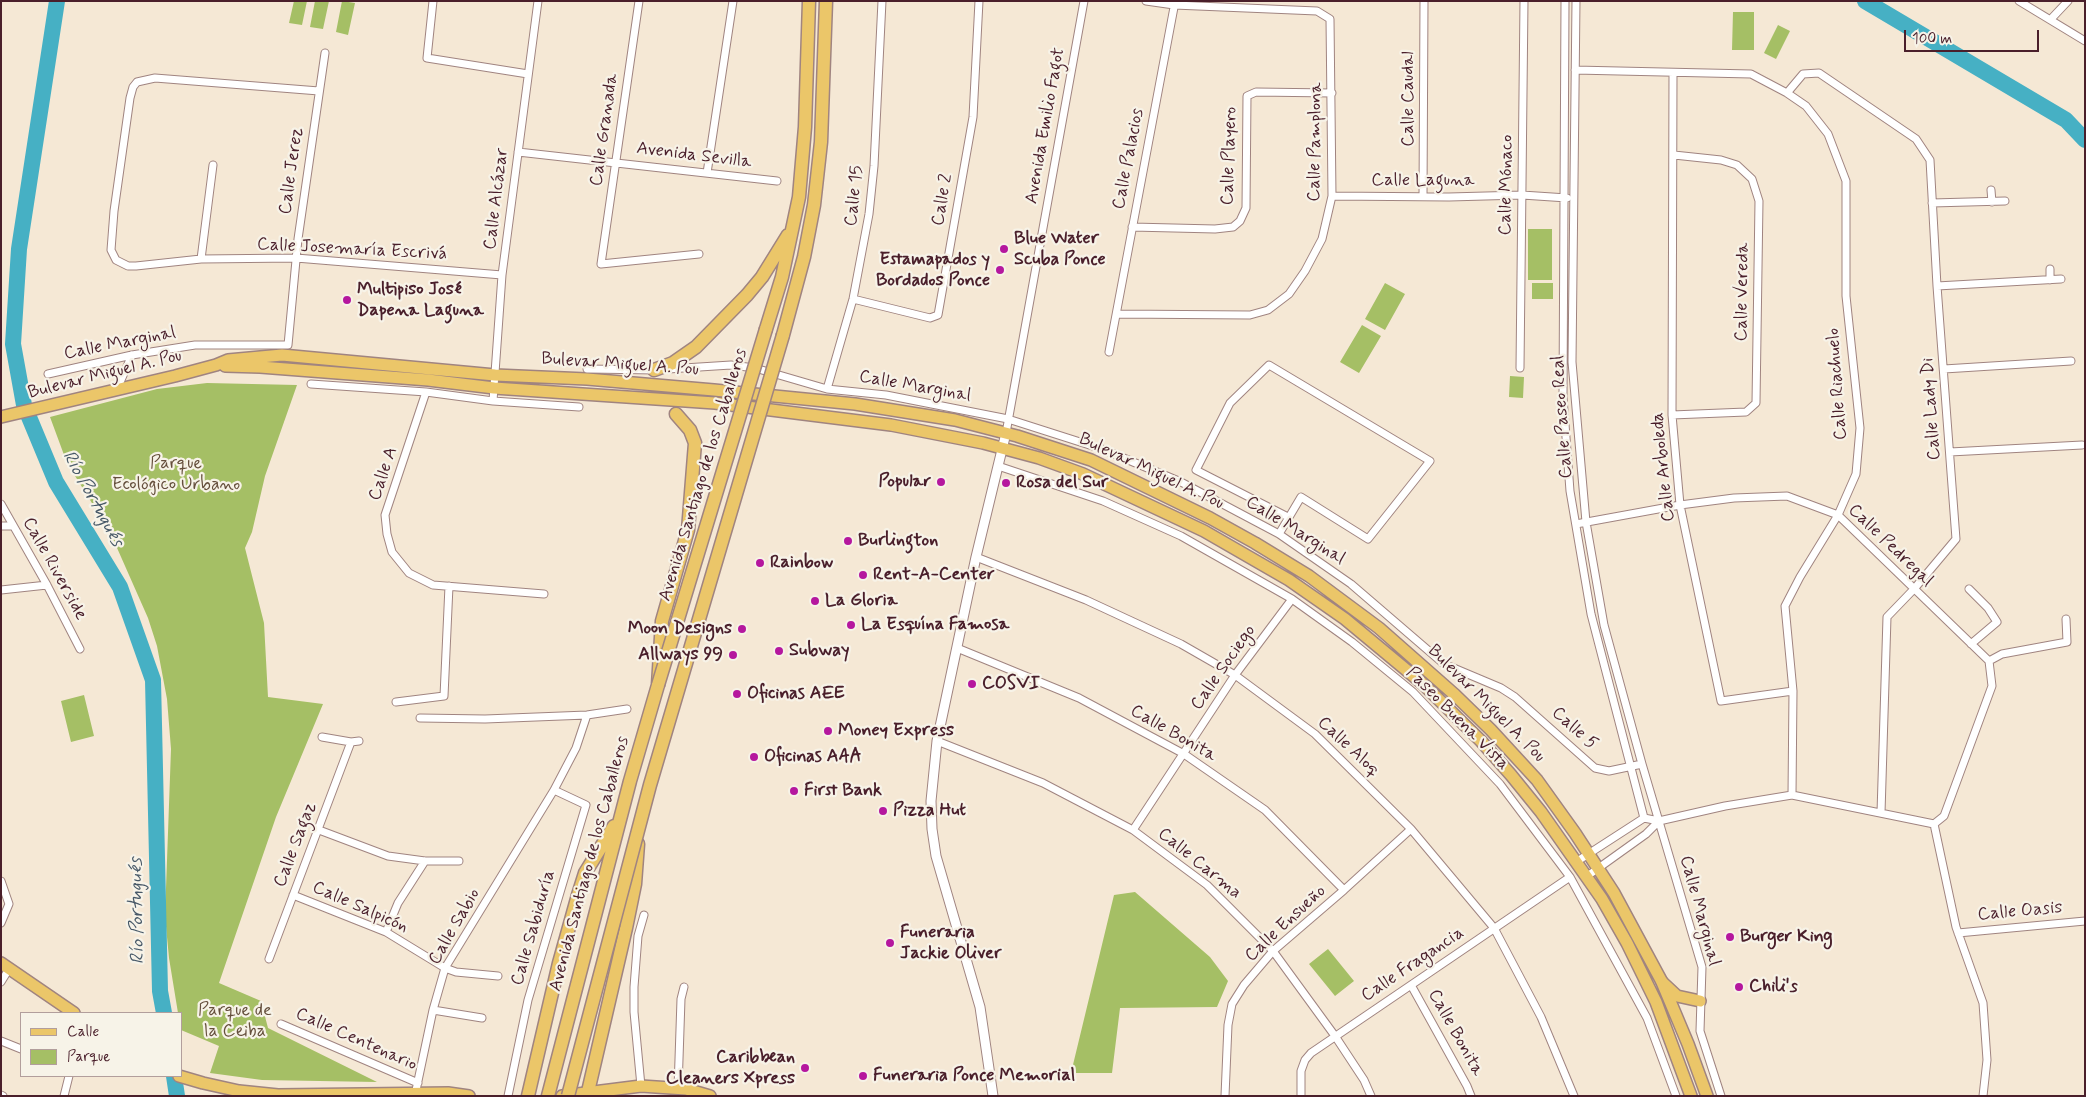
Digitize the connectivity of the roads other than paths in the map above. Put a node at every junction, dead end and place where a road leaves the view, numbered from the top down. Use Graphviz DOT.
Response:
graph roads {
  1 [pos="433,1"];
  2 [pos="538,1"];
  3 [pos="639,1"];
  4 [pos="732,1"];
  5 [pos="809,1"];
  6 [pos="826,1"];
  7 [pos="882,1"];
  8 [pos="979,1"];
  9 [pos="1084,1"];
  10 [pos="1146,1"];
  11 [pos="1424,1"];
  12 [pos="1524,1"];
  13 [pos="1566,1"];
  14 [pos="1576,1"];
  15 [pos="2018,1"];
  16 [pos="2068,1"];
  17 [pos="1174,3"];
  18 [pos="2051,20"];
  19 [pos="2084,41"];
  20 [pos="325,53"];
  21 [pos="1576,70"];
  22 [pos="1673,73"];
  23 [pos="528,74"];
  24 [pos="319,91"];
  25 [pos="1332,92"];
  26 [pos="1787,93"];
  27 [pos="518,152"];
  28 [pos="1674,155"];
  29 [pos="616,162"];
  30 [pos="213,165"];
  31 [pos="707,173"];
  32 [pos="777,181"];
  33 [pos="1991,190"];
  34 [pos="1522,195"];
  35 [pos="1332,196"];
  36 [pos="1423,197"];
  37 [pos="1574,197"];
  38 [pos="1563,198"];
  39 [pos="2005,201"];
  40 [pos="1992,202"];
  41 [pos="1932,203"];
  42 [pos="794,227"];
  43 [pos="1132,228"];
  44 [pos="699,254"];
  45 [pos="296,258"];
  46 [pos="201,259"];
  47 [pos="2050,269"];
  48 [pos="502,275"];
  49 [pos="2061,279"];
  50 [pos="2050,280"];
  51 [pos="1937,286"];
  52 [pos="853,299"];
  53 [pos="1117,314"];
  54 [pos="288,344"];
  55 [pos="1109,352"];
  56 [pos="132,355"];
  57 [pos="2071,361"];
  58 [pos="216,366"];
  59 [pos="1520,368"];
  60 [pos="587,369"];
  61 [pos="1944,369"];
  62 [pos="654,370"];
  63 [pos="48,374"];
  64 [pos="495,375"];
  65 [pos="311,384"];
  66 [pos="494,388"];
  67 [pos="117,389"];
  68 [pos="827,389"];
  69 [pos="426,392"];
  70 [pos="493,401"];
  71 [pos="579,407"];
  72 [pos="676,414"];
  73 [pos="1672,415"];
  74 [pos="4,417"];
  75 [pos="1008,419"];
  76 [pos="1006,433"];
  77 [pos="2082,445"];
  78 [pos="1003,448"];
  79 [pos="1950,452"];
  80 [pos="998,466"];
  81 [pos="1,504"];
  82 [pos="1680,505"];
  83 [pos="1838,515"];
  84 [pos="1288,517"];
  85 [pos="1586,522"];
  86 [pos="1576,524"];
  87 [pos="1,526"];
  88 [pos="14,526"];
  89 [pos="1278,534"];
  90 [pos="976,558"];
  91 [pos="47,585"];
  92 [pos="449,586"];
  93 [pos="1969,589"];
  94 [pos="1,590"];
  95 [pos="1914,590"];
  96 [pos="544,594"];
  97 [pos="1292,599"];
  98 [pos="2066,619"];
  99 [pos="1971,644"];
  100 [pos="957,648"];
  101 [pos="80,649"];
  102 [pos="1989,661"];
  103 [pos="1235,675"];
  104 [pos="658,685"];
  105 [pos="1493,685"];
  106 [pos="1792,691"];
  107 [pos="396,702"];
  108 [pos="627,709"];
  109 [pos="588,715"];
  110 [pos="420,718"];
  111 [pos="322,737"];
  112 [pos="359,741"];
  113 [pos="937,741"];
  114 [pos="351,742"];
  115 [pos="1184,754"];
  116 [pos="1642,764"];
  117 [pos="1631,766"];
  118 [pos="554,790"];
  119 [pos="1792,795"];
  120 [pos="1881,813"];
  121 [pos="621,814"];
  122 [pos="1644,818"];
  123 [pos="641,819"];
  124 [pos="1659,821"];
  125 [pos="1934,824"];
  126 [pos="1411,829"];
  127 [pos="319,830"];
  128 [pos="1133,830"];
  129 [pos="1589,854"];
  130 [pos="425,861"];
  131 [pos="459,861"];
  132 [pos="1576,862"];
  133 [pos="1598,869"];
  134 [pos="1570,877"];
  135 [pos="1586,877"];
  136 [pos="1,881"];
  137 [pos="1344,890"];
  138 [pos="293,895"];
  139 [pos="644,914"];
  140 [pos="2085,922"];
  141 [pos="1,923"];
  142 [pos="1494,928"];
  143 [pos="386,932"];
  144 [pos="1958,933"];
  145 [pos="1273,951"];
  146 [pos="270,959"];
  147 [pos="5,966"];
  148 [pos="445,968"];
  149 [pos="498,976"];
  150 [pos="1,982"];
  151 [pos="1662,982"];
  152 [pos="1411,985"];
  153 [pos="684,987"];
  154 [pos="1700,1001"];
  155 [pos="433,1010"];
  156 [pos="73,1012"];
  157 [pos="482,1018"];
  158 [pos="281,1024"];
  159 [pos="1335,1036"];
  160 [pos="1,1041"];
  161 [pos="20,1049"];
  162 [pos="69,1077"];
  163 [pos="182,1077"];
  164 [pos="641,1086"];
  165 [pos="678,1089"];
  166 [pos="416,1091"];
  167 [pos="692,1093"];
  168 [pos="588,1094"];
  169 [pos="64,1096"];
  170 [pos="469,1096"];
  171 [pos="508,1096"];
  172 [pos="528,1096"];
  173 [pos="548,1096"];
  174 [pos="562,1096"];
  175 [pos="568,1096"];
  176 [pos="710,1096"];
  177 [pos="993,1096"];
  178 [pos="1226,1096"];
  179 [pos="1301,1096"];
  180 [pos="1371,1096"];
  181 [pos="1471,1096"];
  182 [pos="1574,1096"];
  183 [pos="1676,1096"];
  184 [pos="1691,1096"];
  185 [pos="1707,1096"];
  186 [pos="1722,1096"];
  187 [pos="1983,1096"];
  1 -- 23 [label="street"];
  2 -- 23 [label="street, Calle Alcázar"];
  3 -- 29 [label="street, Calle Granada"];
  4 -- 31 [label="street"];
  5 -- 42 [label="highway, Avenida Santiago de los Caballeros"];
  6 -- 123 [label="highway, Avenida Santiago de los Caballeros, bridge"];
  7 -- 52 [label="street, Calle 15"];
  8 -- 52 [label="street, Calle 2"];
  9 -- 75 [label="street, Avenida Emilio Fagot"];
  10 -- 17 [label="street, Calle Pamplona"];
  11 -- 36 [label="street, Calle Caudal"];
  12 -- 34 [label="street, Calle Mónaco"];
  13 -- 38 [label="street, Calle Paseo Real"];
  14 -- 21 [label="street, Calle Paseo Real"];
  15 -- 18 [label="street"];
  16 -- 18 [label="street"];
  17 -- 25 [label="street, Calle Pamplona"];
  17 -- 43 [label="street, Calle Palacios"];
  18 -- 19 [label="street"];
  20 -- 24 [label="street, Calle Jerez"];
  21 -- 22 [label="street, Calle Riachuelo"];
  21 -- 37 [label="street, Calle Paseo Real"];
  22 -- 26 [label="street, Calle Riachuelo"];
  22 -- 28 [label="street, Calle Arboleda"];
  23 -- 27 [label="street, Calle Alcázar"];
  24 -- 45 [label="street, Calle Jerez"];
  24 -- 46 [label="street, Calle Josemaría Escrivá"];
  25 -- 35 [label="street, Calle Pamplona"];
  25 -- 43 [label="street, Calle Playero"];
  26 -- 41 [label="street, Calle Lady Di"];
  26 -- 83 [label="street, Calle Riachuelo"];
  27 -- 29 [label="street, Avenida Sevilla"];
  27 -- 48 [label="street, Calle Alcázar"];
  28 -- 73 [label="street, Calle Arboleda"];
  28 -- 73 [label="street, Calle Vereda"];
  29 -- 31 [label="street, Avenida Sevilla"];
  29 -- 44 [label="street, Calle Granada"];
  30 -- 46 [label="street"];
  31 -- 32 [label="street, Avenida Sevilla"];
  33 -- 40 [label="street"];
  34 -- 36 [label="street, Calle Laguna"];
  34 -- 38 [label="street, Calle Laguna"];
  34 -- 59 [label="street, Calle Mónaco"];
  35 -- 36 [label="street, Calle Laguna"];
  35 -- 53 [label="street, Calle Pamplona"];
  37 -- 38 [label="street, Calle Laguna"];
  37 -- 85 [label="street, Calle Paseo Real"];
  38 -- 86 [label="street, Calle Paseo Real"];
  39 -- 40 [label="street"];
  40 -- 41 [label="street"];
  41 -- 51 [label="street, Calle Lady Di"];
  42 -- 62 [label="highway"];
  42 -- 104 [label="highway, Avenida Santiago de los Caballeros, bridge"];
  43 -- 53 [label="street, Calle Palacios"];
  45 -- 46 [label="street, Calle Josemaría Escrivá"];
  45 -- 48 [label="street, Calle Josemaría Escrivá"];
  45 -- 54 [label="street, Calle Jerez"];
  47 -- 50 [label="street"];
  48 -- 64 [label="street, Calle Alcázar"];
  49 -- 50 [label="street"];
  50 -- 51 [label="street"];
  51 -- 61 [label="street, Calle Lady Di"];
  52 -- 68 [label="street, Calle 15"];
  53 -- 55 [label="street, Calle Palacios"];
  54 -- 56 [label="street, Calle Marginal"];
  56 -- 63 [label="street, Calle Marginal"];
  56 -- 67 [label="street"];
  57 -- 61 [label="street"];
  58 -- 64 [label="main road, Bulevar Miguel A. Pou"];
  58 -- 66 [label="main road, Bulevar Miguel A. Pou"];
  58 -- 67 [label="main road, Bulevar Miguel A. Pou"];
  60 -- 62 [label="street, Calle Marginal"];
  61 -- 79 [label="street, Calle Lady Di"];
  62 -- 68 [label="street, Calle Marginal"];
  64 -- 66 [label="street, Calle Alcázar"];
  64 -- 76 [label="main road, Bulevar Miguel A. Pou"];
  65 -- 69 [label="street"];
  66 -- 70 [label="street, Calle Alcázar"];
  66 -- 78 [label="main road, Bulevar Miguel A. Pou"];
  67 -- 74 [label="main road, Bulevar Miguel A. Pou"];
  68 -- 75 [label="street, Calle Marginal"];
  69 -- 70 [label="street"];
  69 -- 92 [label="street, Calle A"];
  70 -- 71 [label="street"];
  72 -- 104 [label="highway, bridge"];
  73 -- 82 [label="street, Calle Arboleda"];
  75 -- 76 [label="street, Avenida Emilio Fagot"];
  75 -- 89 [label="street, Calle Marginal"];
  76 -- 78 [label="street"];
  76 -- 129 [label="main road, Bulevar Miguel A. Pou"];
  77 -- 79 [label="street"];
  78 -- 80 [label="street"];
  78 -- 132 [label="main road, Bulevar Miguel A. Pou"];
  79 -- 95 [label="street, Calle Lady Di"];
  80 -- 90 [label="street"];
  80 -- 97 [label="street, Paseo Buena Vista"];
  81 -- 88 [label="street, Calle Riverside"];
  82 -- 83 [label="street, Calle Pedregal"];
  82 -- 85 [label="street, Calle Pedregal"];
  82 -- 106 [label="street, Calle Arboleda"];
  83 -- 95 [label="street, Calle Pedregal"];
  83 -- 106 [label="street, Calle Riachuelo"];
  84 -- 84 [label="street"];
  84 -- 89 [label="street"];
  85 -- 86 [label="street, Calle Pedregal"];
  85 -- 116 [label="street, Calle Paseo Real"];
  86 -- 117 [label="street, Calle Paseo Real"];
  87 -- 88 [label="street"];
  88 -- 91 [label="street, Calle Riverside"];
  89 -- 105 [label="street, Calle Marginal"];
  90 -- 100 [label="street"];
  90 -- 103 [label="street, Calle Aloq"];
  91 -- 94 [label="street"];
  91 -- 101 [label="street, Calle Riverside"];
  92 -- 96 [label="street, Calle A"];
  92 -- 107 [label="street"];
  93 -- 99 [label="street"];
  95 -- 99 [label="street, Calle Pedregal"];
  95 -- 120 [label="street, Calle Lady Di"];
  97 -- 103 [label="street, Calle Sociego"];
  97 -- 134 [label="street, Paseo Buena Vista"];
  98 -- 102 [label="street"];
  99 -- 102 [label="street, Calle Pedregal"];
  100 -- 113 [label="street"];
  100 -- 115 [label="street, Calle Bonita"];
  102 -- 125 [label="street"];
  103 -- 115 [label="street, Calle Sociego"];
  103 -- 126 [label="street, Calle Aloq"];
  104 -- 121 [label="highway, Avenida Santiago de los Caballeros"];
  105 -- 117 [label="street, Calle 5"];
  106 -- 119 [label="street, Calle Riachuelo"];
  108 -- 109 [label="street"];
  109 -- 110 [label="street"];
  109 -- 118 [label="street, Calle Sabio"];
  111 -- 114 [label="street"];
  112 -- 114 [label="street"];
  113 -- 128 [label="street, Calle Carma"];
  113 -- 177 [label="street"];
  114 -- 127 [label="street, Calle Sagaz"];
  115 -- 128 [label="street, Calle Sociego"];
  115 -- 137 [label="street, Calle Bonita"];
  116 -- 117 [label="street, Calle 5"];
  116 -- 124 [label="street, Calle Paseo Real"];
  117 -- 122 [label="street, Calle Paseo Real"];
  118 -- 148 [label="street, Calle Sabio"];
  118 -- 171 [label="street, Calle Sabiduría"];
  119 -- 120 [label="street"];
  119 -- 124 [label="street"];
  120 -- 125 [label="street"];
  121 -- 172 [label="highway"];
  121 -- 173 [label="highway, Avenida Santiago de los Caballeros"];
  122 -- 124 [label="street"];
  122 -- 129 [label="street"];
  123 -- 168 [label="highway, bridge"];
  123 -- 175 [label="highway, Avenida Santiago de los Caballeros, bridge"];
  124 -- 133 [label="street"];
  124 -- 154 [label="street, Calle Marginal"];
  125 -- 144 [label="street"];
  126 -- 137 [label="street, Calle Ensueño"];
  126 -- 142 [label="street, Calle Aloq"];
  127 -- 130 [label="street"];
  127 -- 138 [label="street, Calle Sagaz"];
  128 -- 145 [label="street, Calle Carma"];
  129 -- 132 [label="street"];
  129 -- 133 [label="main road, Bulevar Miguel A. Pou"];
  130 -- 131 [label="street"];
  130 -- 143 [label="street"];
  132 -- 135 [label="main road, Bulevar Miguel A. Pou"];
  133 -- 135 [label="street"];
  133 -- 151 [label="main road, Bulevar Miguel A. Pou"];
  134 -- 142 [label="street, Calle Fragancia"];
  134 -- 183 [label="street, Paseo Buena Vista"];
  135 -- 184 [label="main road, Bulevar Miguel A. Pou"];
  136 -- 141 [label="street"];
  137 -- 145 [label="street, Calle Ensueño"];
  138 -- 143 [label="street, Calle Salpicón"];
  138 -- 146 [label="street, Calle Sagaz"];
  139 -- 164 [label="street"];
  140 -- 144 [label="street, Calle Oasis"];
  142 -- 152 [label="street, Calle Fragancia"];
  142 -- 182 [label="street, Calle Aloq"];
  143 -- 148 [label="street, Calle Salpicón"];
  144 -- 187 [label="street"];
  145 -- 159 [label="street, Calle Carma"];
  145 -- 178 [label="street, Calle Ensueño"];
  147 -- 150 [label="street"];
  147 -- 156 [label="main road"];
  148 -- 149 [label="street, Calle Salpicón"];
  148 -- 155 [label="street, Calle Sabio"];
  151 -- 154 [label="main road"];
  151 -- 185 [label="main road, Bulevar Miguel A. Pou"];
  152 -- 159 [label="street, Calle Fragancia"];
  152 -- 181 [label="street, Calle Bonita"];
  153 -- 165 [label="street"];
  154 -- 186 [label="street, Calle Marginal"];
  155 -- 157 [label="street"];
  155 -- 166 [label="street, Calle Sabio"];
  158 -- 166 [label="street, Calle Centenario"];
  159 -- 179 [label="street, Calle Fragancia"];
  159 -- 180 [label="street, Calle Carma"];
  160 -- 161 [label="street"];
  162 -- 169 [label="street"];
  163 -- 166 [label="main road"];
  164 -- 165 [label="main road"];
  164 -- 168 [label="main road"];
  165 -- 167 [label="main road"];
  166 -- 170 [label="main road"];
  167 -- 176 [label="main road"];
  168 -- 174 [label="main road"];
}
